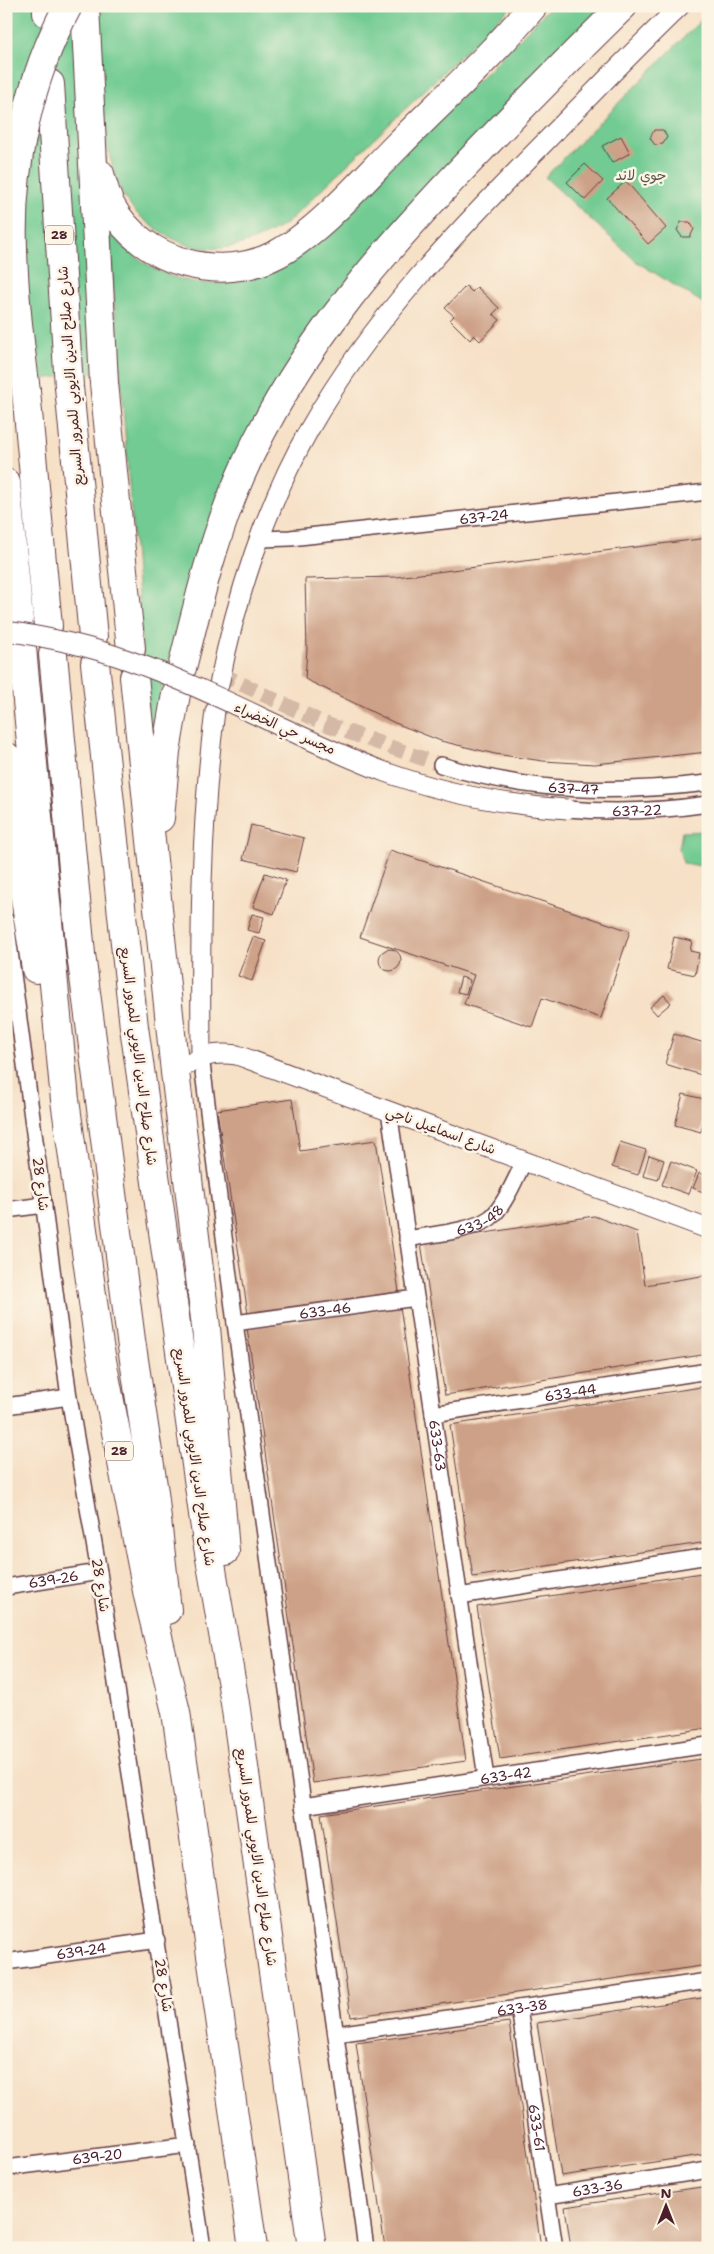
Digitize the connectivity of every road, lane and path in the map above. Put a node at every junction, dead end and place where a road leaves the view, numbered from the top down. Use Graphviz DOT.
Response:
graph roads {
  1 [pos="85,6"];
  2 [pos="533,6"];
  3 [pos="623,6"];
  4 [pos="680,6"];
  5 [pos="54,8"];
  6 [pos="50,84"];
  7 [pos="90,121"];
  8 [pos="6,483"];
  9 [pos="708,492"];
  10 [pos="260,539"];
  11 [pos="48,626"];
  12 [pos="16,633"];
  13 [pos="131,649"];
  14 [pos="53,654"];
  15 [pos="134,678"];
  16 [pos="219,684"];
  17 [pos="214,711"];
  18 [pos="6,756"];
  19 [pos="442,765"];
  20 [pos="708,783"];
  21 [pos="708,804"];
  22 [pos="567,809"];
  23 [pos="158,907"];
  24 [pos="6,921"];
  25 [pos="200,1056"];
  26 [pos="175,1072"];
  27 [pos="65,1100"];
  28 [pos="389,1111"];
  29 [pos="524,1161"];
  30 [pos="44,1205"];
  31 [pos="6,1210"];
  32 [pos="708,1229"];
  33 [pos="407,1239"];
  34 [pos="416,1298"];
  35 [pos="235,1323"];
  36 [pos="708,1371"];
  37 [pos="69,1397"];
  38 [pos="6,1406"];
  39 [pos="433,1414"];
  40 [pos="708,1556"];
  41 [pos="99,1572"];
  42 [pos="6,1587"];
  43 [pos="460,1596"];
  44 [pos="235,1703"];
  45 [pos="176,1712"];
  46 [pos="708,1745"];
  47 [pos="486,1778"];
  48 [pos="304,1806"];
  49 [pos="157,1940"];
  50 [pos="6,1962"];
  51 [pos="708,1981"];
  52 [pos="519,2008"];
  53 [pos="336,2034"];
  54 [pos="188,2145"];
  55 [pos="6,2168"];
  56 [pos="708,2170"];
  57 [pos="547,2196"];
  58 [pos="203,2248"];
  59 [pos="253,2248"];
  60 [pos="312,2248"];
  61 [pos="366,2248"];
  62 [pos="555,2248"];
  1 -- 7 [label="highway"];
  2 -- 7 [label="highway"];
  3 -- 23 [label="highway"];
  4 -- 10 [label="street"];
  5 -- 11 [label="highway, bridge"];
  6 -- 44 [label="highway, شارع صلاح الدين الايوبي للمرور السريع / 28"];
  7 -- 13 [label="highway"];
  8 -- 12 [label="highway, 28"];
  9 -- 10 [label="street, 637-24"];
  10 -- 16 [label="street"];
  12 -- 22 [label="street, مجسر حي الخضراء, bridge"];
  12 -- 27 [label="highway, 28"];
  14 -- 45 [label="highway, 28"];
  15 -- 23 [label="highway"];
  17 -- 25 [label="street"];
  18 -- 27 [label="highway"];
  19 -- 20 [label="street, 637-47"];
  21 -- 22 [label="street, 637-22"];
  23 -- 26 [label="highway"];
  24 -- 30 [label="street, شارع 28"];
  25 -- 26 [label="street, شارع اسماعيل ناجي"];
  25 -- 28 [label="street, شارع اسماعيل ناجي"];
  25 -- 35 [label="street"];
  26 -- 44 [label="highway"];
  27 -- 45 [label="highway, 28"];
  28 -- 29 [label="street, شارع اسماعيل ناجي"];
  28 -- 33 [label="street, 633-63"];
  29 -- 32 [label="street, شارع اسماعيل ناجي"];
  29 -- 33 [label="street, 633-48"];
  30 -- 31 [label="street"];
  30 -- 37 [label="street, شارع 28"];
  33 -- 34 [label="street, 633-63"];
  34 -- 35 [label="street, 633-46"];
  34 -- 39 [label="street, 633-63"];
  35 -- 48 [label="street"];
  36 -- 39 [label="street, 633-44"];
  37 -- 38 [label="street"];
  37 -- 41 [label="street, شارع 28"];
  39 -- 43 [label="street, 633-63"];
  40 -- 43 [label="street"];
  41 -- 42 [label="street, 639-26"];
  41 -- 49 [label="street, شارع 28"];
  43 -- 47 [label="street, 633-63"];
  44 -- 60 [label="highway, شارع صلاح الدين الايوبي للمرور السريع / 28"];
  45 -- 59 [label="highway, 28"];
  46 -- 47 [label="street, 633-42"];
  47 -- 48 [label="street, 633-42"];
  48 -- 53 [label="street"];
  49 -- 50 [label="street, 639-24"];
  49 -- 54 [label="street, شارع 28"];
  51 -- 52 [label="street, 633-38"];
  52 -- 53 [label="street, 633-38"];
  52 -- 57 [label="street, 633-61"];
  53 -- 61 [label="street"];
  54 -- 55 [label="street, 639-20"];
  54 -- 58 [label="street, شارع 28"];
  56 -- 57 [label="street, 633-36"];
  57 -- 62 [label="street, 633-61"];
}
